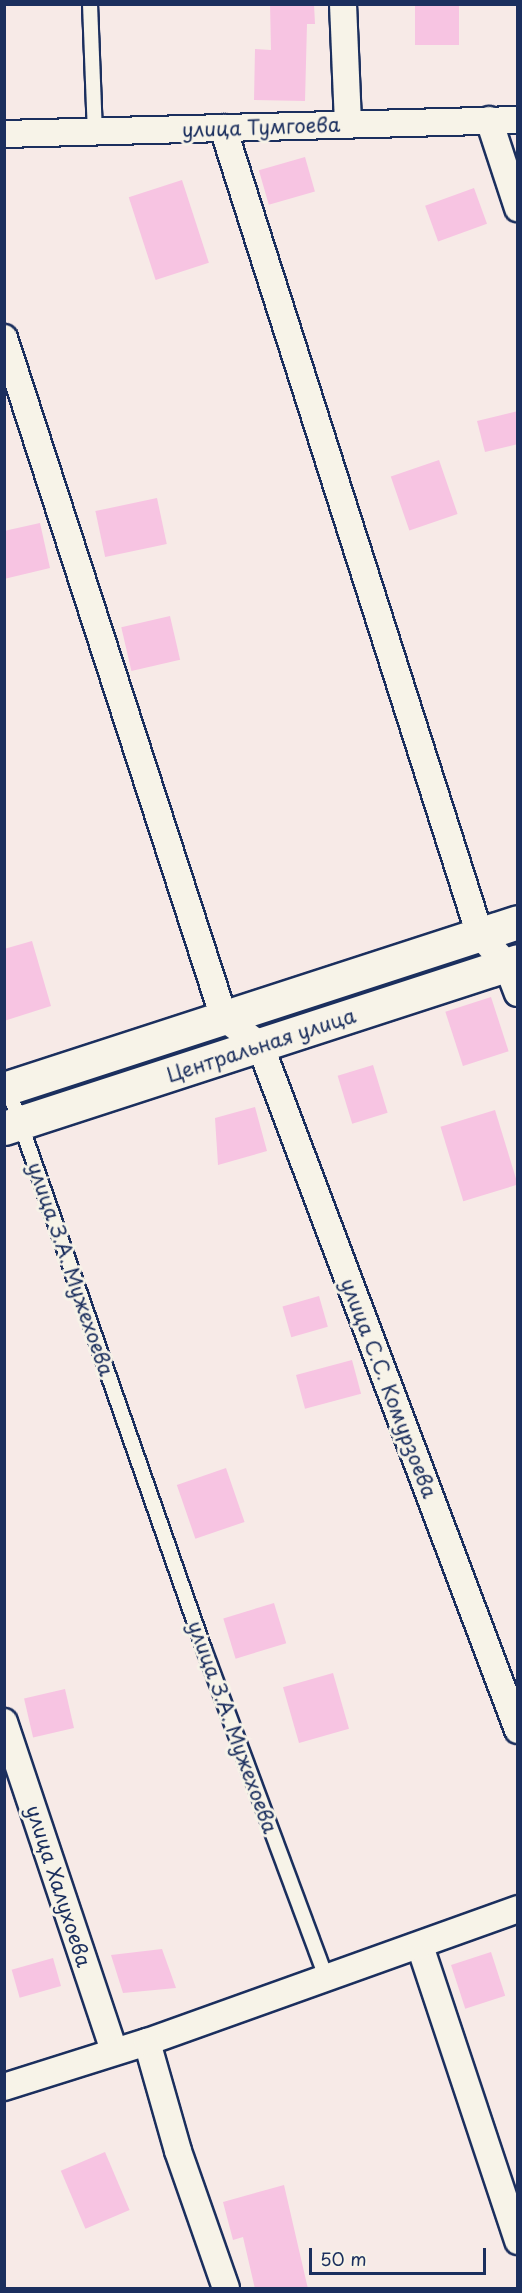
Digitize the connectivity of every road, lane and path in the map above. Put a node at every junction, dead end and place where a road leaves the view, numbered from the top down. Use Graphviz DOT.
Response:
graph roads {
  1 [pos="90,4"];
  2 [pos="343,4"];
  3 [pos="489,120"];
  4 [pos="518,120"];
  5 [pos="348,124"];
  6 [pos="223,128"];
  7 [pos="95,133"];
  8 [pos="4,134"];
  9 [pos="518,208"];
  10 [pos="4,338"];
  11 [pos="518,922"];
  12 [pos="480,934"];
  13 [pos="514,973"];
  14 [pos="224,1018"];
  15 [pos="260,1045"];
  16 [pos="6,1089"];
  17 [pos="12,1126"];
  18 [pos="4,1722"];
  19 [pos="518,1730"];
  20 [pos="518,1910"];
  21 [pos="420,1946"];
  22 [pos="326,1977"];
  23 [pos="147,2042"];
  24 [pos="114,2051"];
  25 [pos="4,2087"];
  26 [pos="518,2241"];
  27 [pos="226,2289"];
  1 -- 7 [label="lane"];
  2 -- 5 [label="street"];
  3 -- 4 [label="street, улица Тумгоева"];
  3 -- 5 [label="street, улица Тумгоева"];
  3 -- 9 [label="street"];
  5 -- 6 [label="street, улица Тумгоева"];
  6 -- 7 [label="street, улица Тумгоева"];
  6 -- 12 [label="street"];
  7 -- 8 [label="street, улица Тумгоева"];
  10 -- 14 [label="street"];
  11 -- 12 [label="street, Центральная улица"];
  12 -- 13 [label="street"];
  12 -- 14 [label="street, Центральная улица"];
  13 -- 15 [label="street, Центральная улица"];
  14 -- 15 [label="street"];
  14 -- 16 [label="street, Центральная улица"];
  15 -- 17 [label="street, Центральная улица"];
  15 -- 19 [label="street, улица С.С. Комурзоева"];
  16 -- 17 [label="lane, улица З.А. Мужехоева"];
  17 -- 22 [label="lane, улица З.А. Мужехоева"];
  18 -- 24 [label="street, улица Халухоева"];
  20 -- 21 [label="street"];
  21 -- 22 [label="street"];
  21 -- 26 [label="street"];
  22 -- 23 [label="street"];
  23 -- 24 [label="street"];
  23 -- 27 [label="street"];
  24 -- 25 [label="street"];
}
